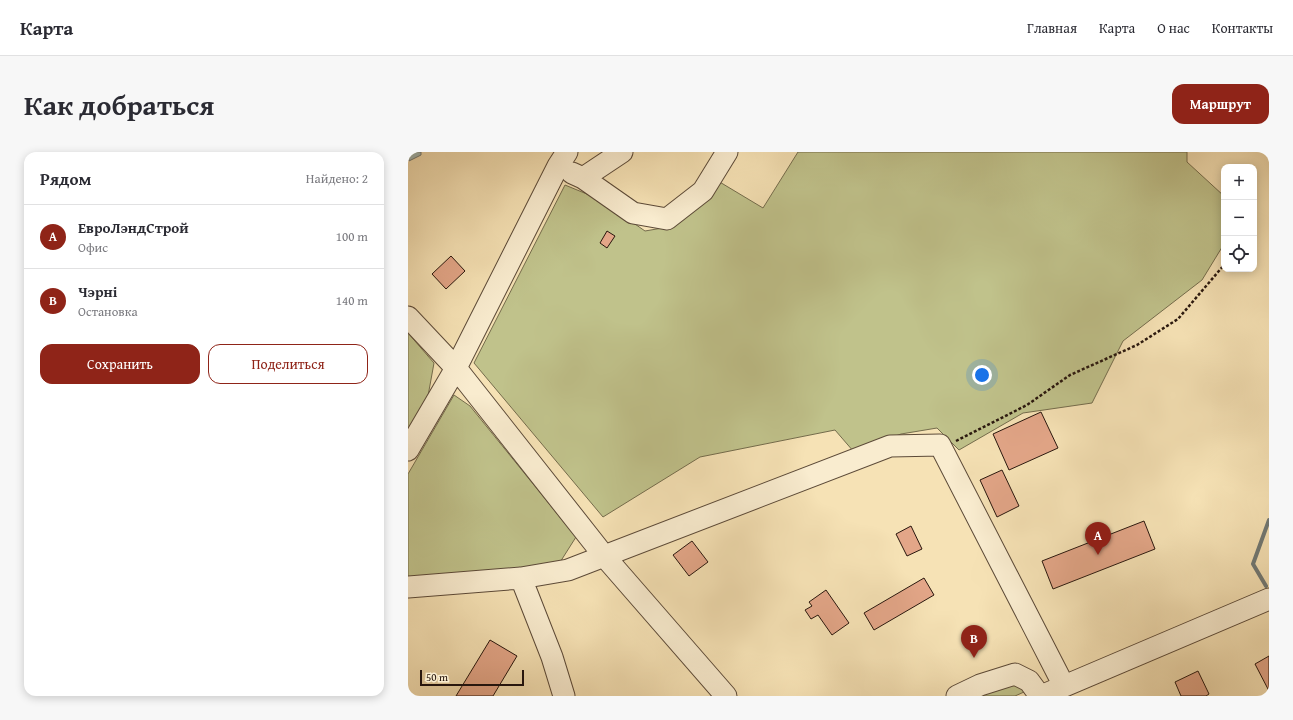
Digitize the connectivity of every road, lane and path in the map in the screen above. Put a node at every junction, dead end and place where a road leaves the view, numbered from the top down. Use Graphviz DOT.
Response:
graph roads {
  1 [pos="622,152"];
  2 [pos="727,152"];
  3 [pos="563,159"];
  4 [pos="583,178"];
  5 [pos="1221,269"];
  6 [pos="408,316"];
  7 [pos="456,368"];
  8 [pos="940,445"];
  9 [pos="408,450"];
  10 [pos="605,557"];
  11 [pos="521,578"];
  12 [pos="408,587"];
  13 [pos="1269,599"];
  14 [pos="1064,686"];
  15 [pos="564,696"];
  16 [pos="726,696"];
  17 [pos="957,696"];
  18 [pos="1040,696"];
  1 -- 4 [label="street"];
  2 -- 4 [label="street"];
  3 -- 4 [label="street"];
  3 -- 7 [label="street"];
  5 -- 8 [label="path"];
  6 -- 7 [label="street"];
  7 -- 9 [label="street"];
  7 -- 10 [label="street"];
  8 -- 10 [label="street"];
  8 -- 14 [label="street"];
  10 -- 11 [label="street"];
  10 -- 16 [label="street"];
  11 -- 12 [label="street"];
  11 -- 15 [label="street"];
  13 -- 14 [label="street"];
  14 -- 18 [label="street"];
  17 -- 18 [label="street"];
}
